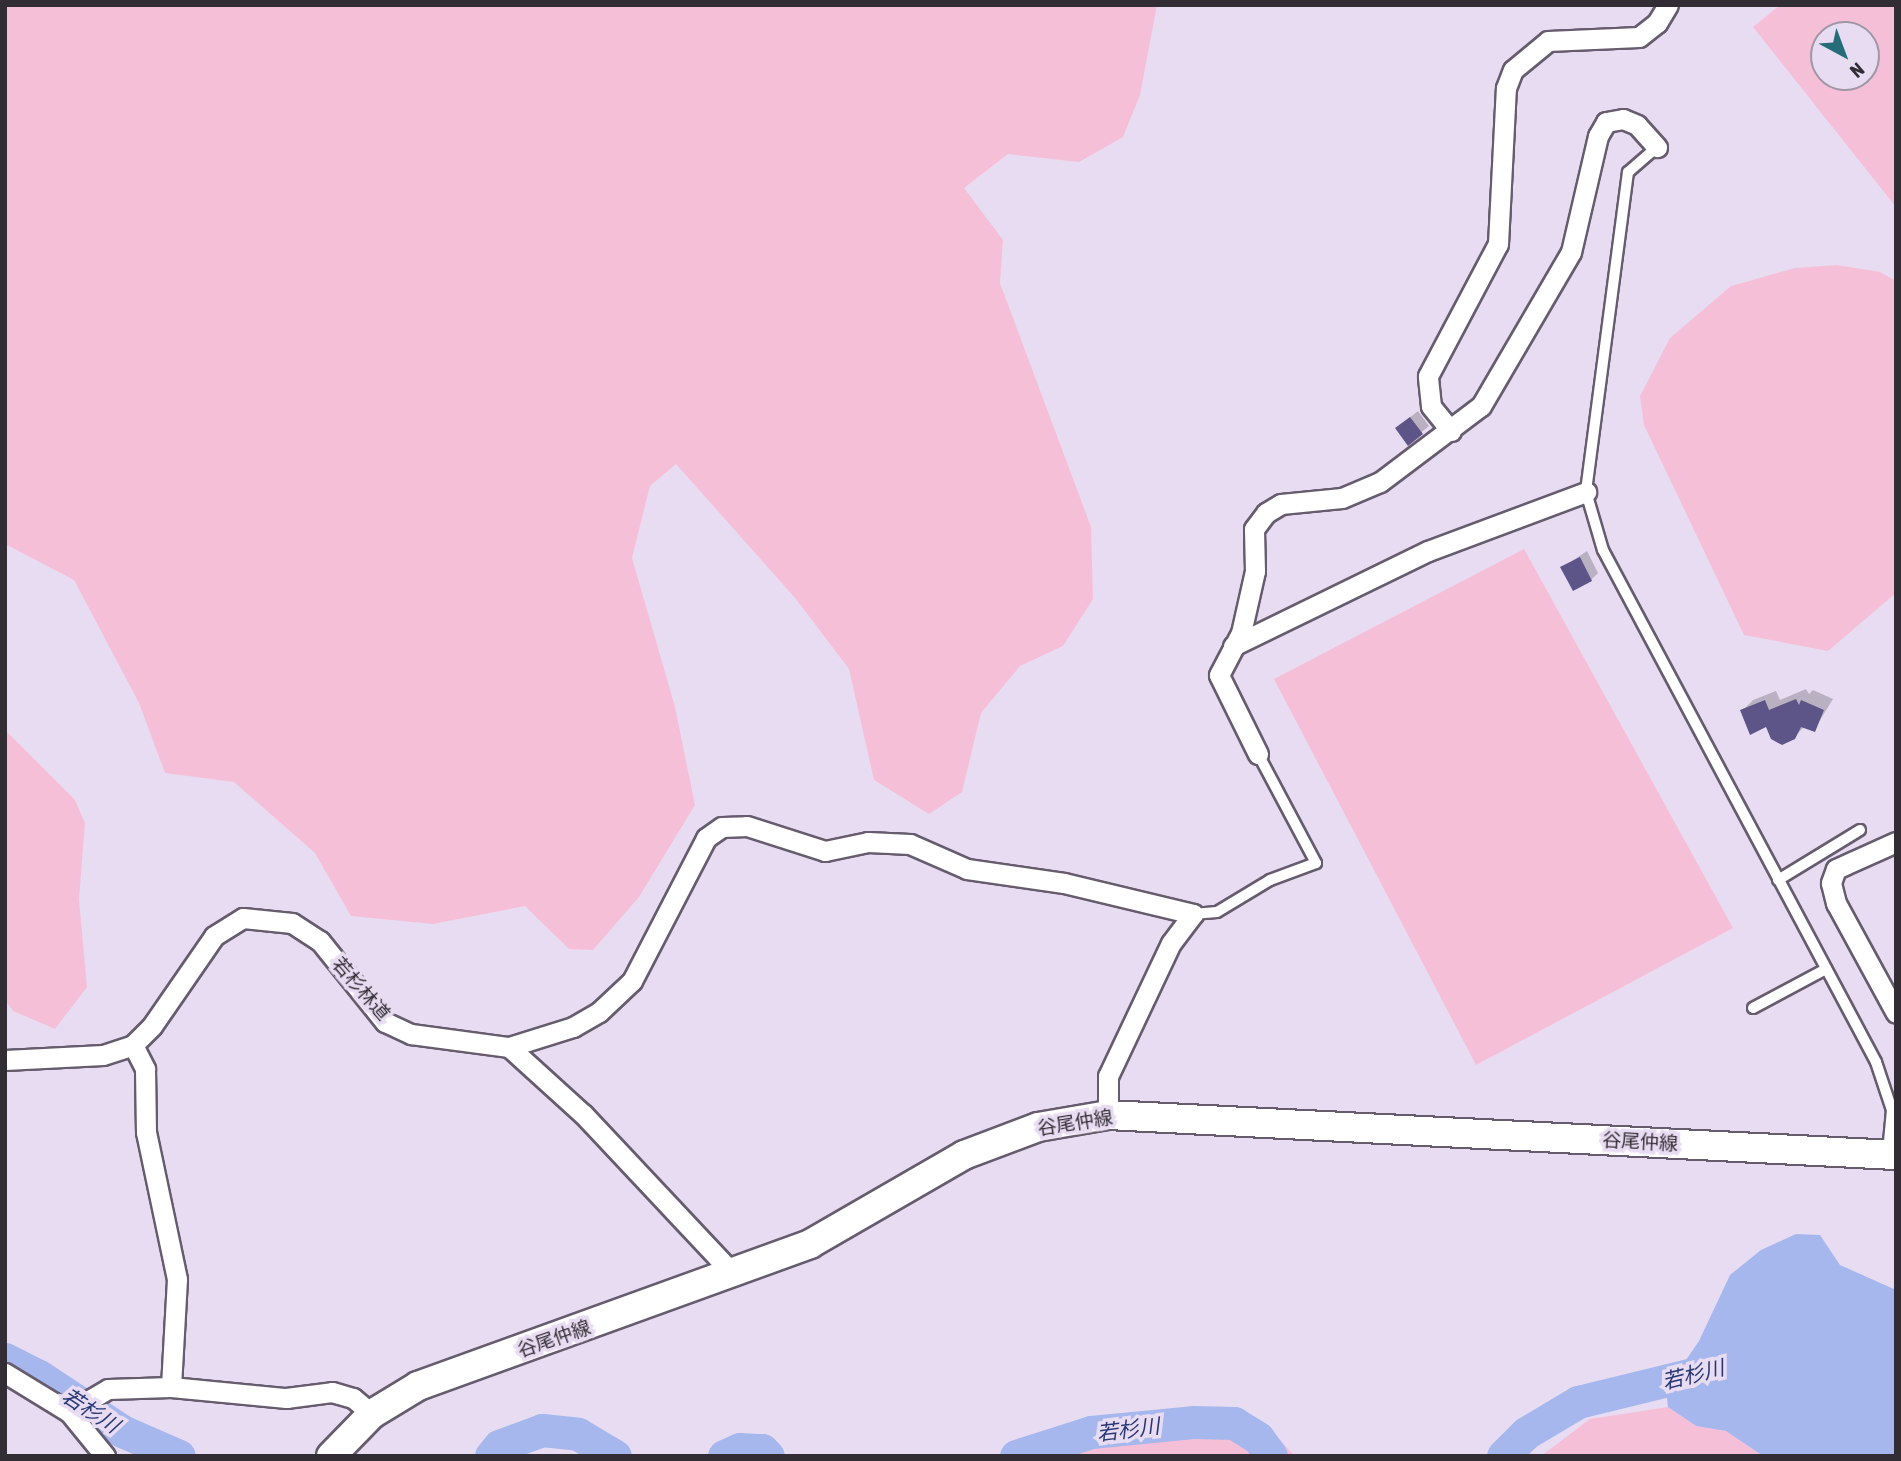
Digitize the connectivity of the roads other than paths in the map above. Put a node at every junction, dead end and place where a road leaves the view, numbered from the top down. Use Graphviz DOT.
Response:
graph roads {
  1 [pos="1668,5"];
  2 [pos="1657,147"];
  3 [pos="1451,431"];
  4 [pos="1586,492"];
  5 [pos="1233,646"];
  6 [pos="1258,754"];
  7 [pos="1860,830"];
  8 [pos="1896,842"];
  9 [pos="1778,880"];
  10 [pos="1193,914"];
  11 [pos="1826,969"];
  12 [pos="1754,1007"];
  13 [pos="1896,1013"];
  14 [pos="133,1045"];
  15 [pos="509,1047"];
  16 [pos="5,1060"];
  17 [pos="1108,1115"];
  18 [pos="1892,1155"];
  19 [pos="734,1276"];
  20 [pos="5,1373"];
  21 [pos="172,1387"];
  22 [pos="71,1411"];
  23 [pos="372,1414"];
  24 [pos="106,1456"];
  25 [pos="331,1456"];
  1 -- 3 [label="street"];
  2 -- 3 [label="street"];
  2 -- 4 [label="lane"];
  3 -- 5 [label="street"];
  4 -- 5 [label="street"];
  4 -- 9 [label="lane"];
  5 -- 6 [label="street"];
  6 -- 10 [label="lane"];
  7 -- 9 [label="lane"];
  8 -- 13 [label="street"];
  9 -- 11 [label="lane"];
  10 -- 15 [label="street"];
  10 -- 17 [label="street"];
  11 -- 12 [label="lane"];
  11 -- 18 [label="lane"];
  14 -- 15 [label="street, 若杉林道"];
  14 -- 16 [label="street"];
  14 -- 21 [label="street"];
  15 -- 19 [label="street"];
  17 -- 18 [label="main road, 谷尾仲線"];
  17 -- 19 [label="main road, 谷尾仲線"];
  19 -- 23 [label="main road, 谷尾仲線"];
  20 -- 22 [label="street"];
  21 -- 22 [label="street"];
  21 -- 23 [label="street"];
  22 -- 24 [label="street"];
  23 -- 25 [label="main road, 谷尾仲線"];
}
